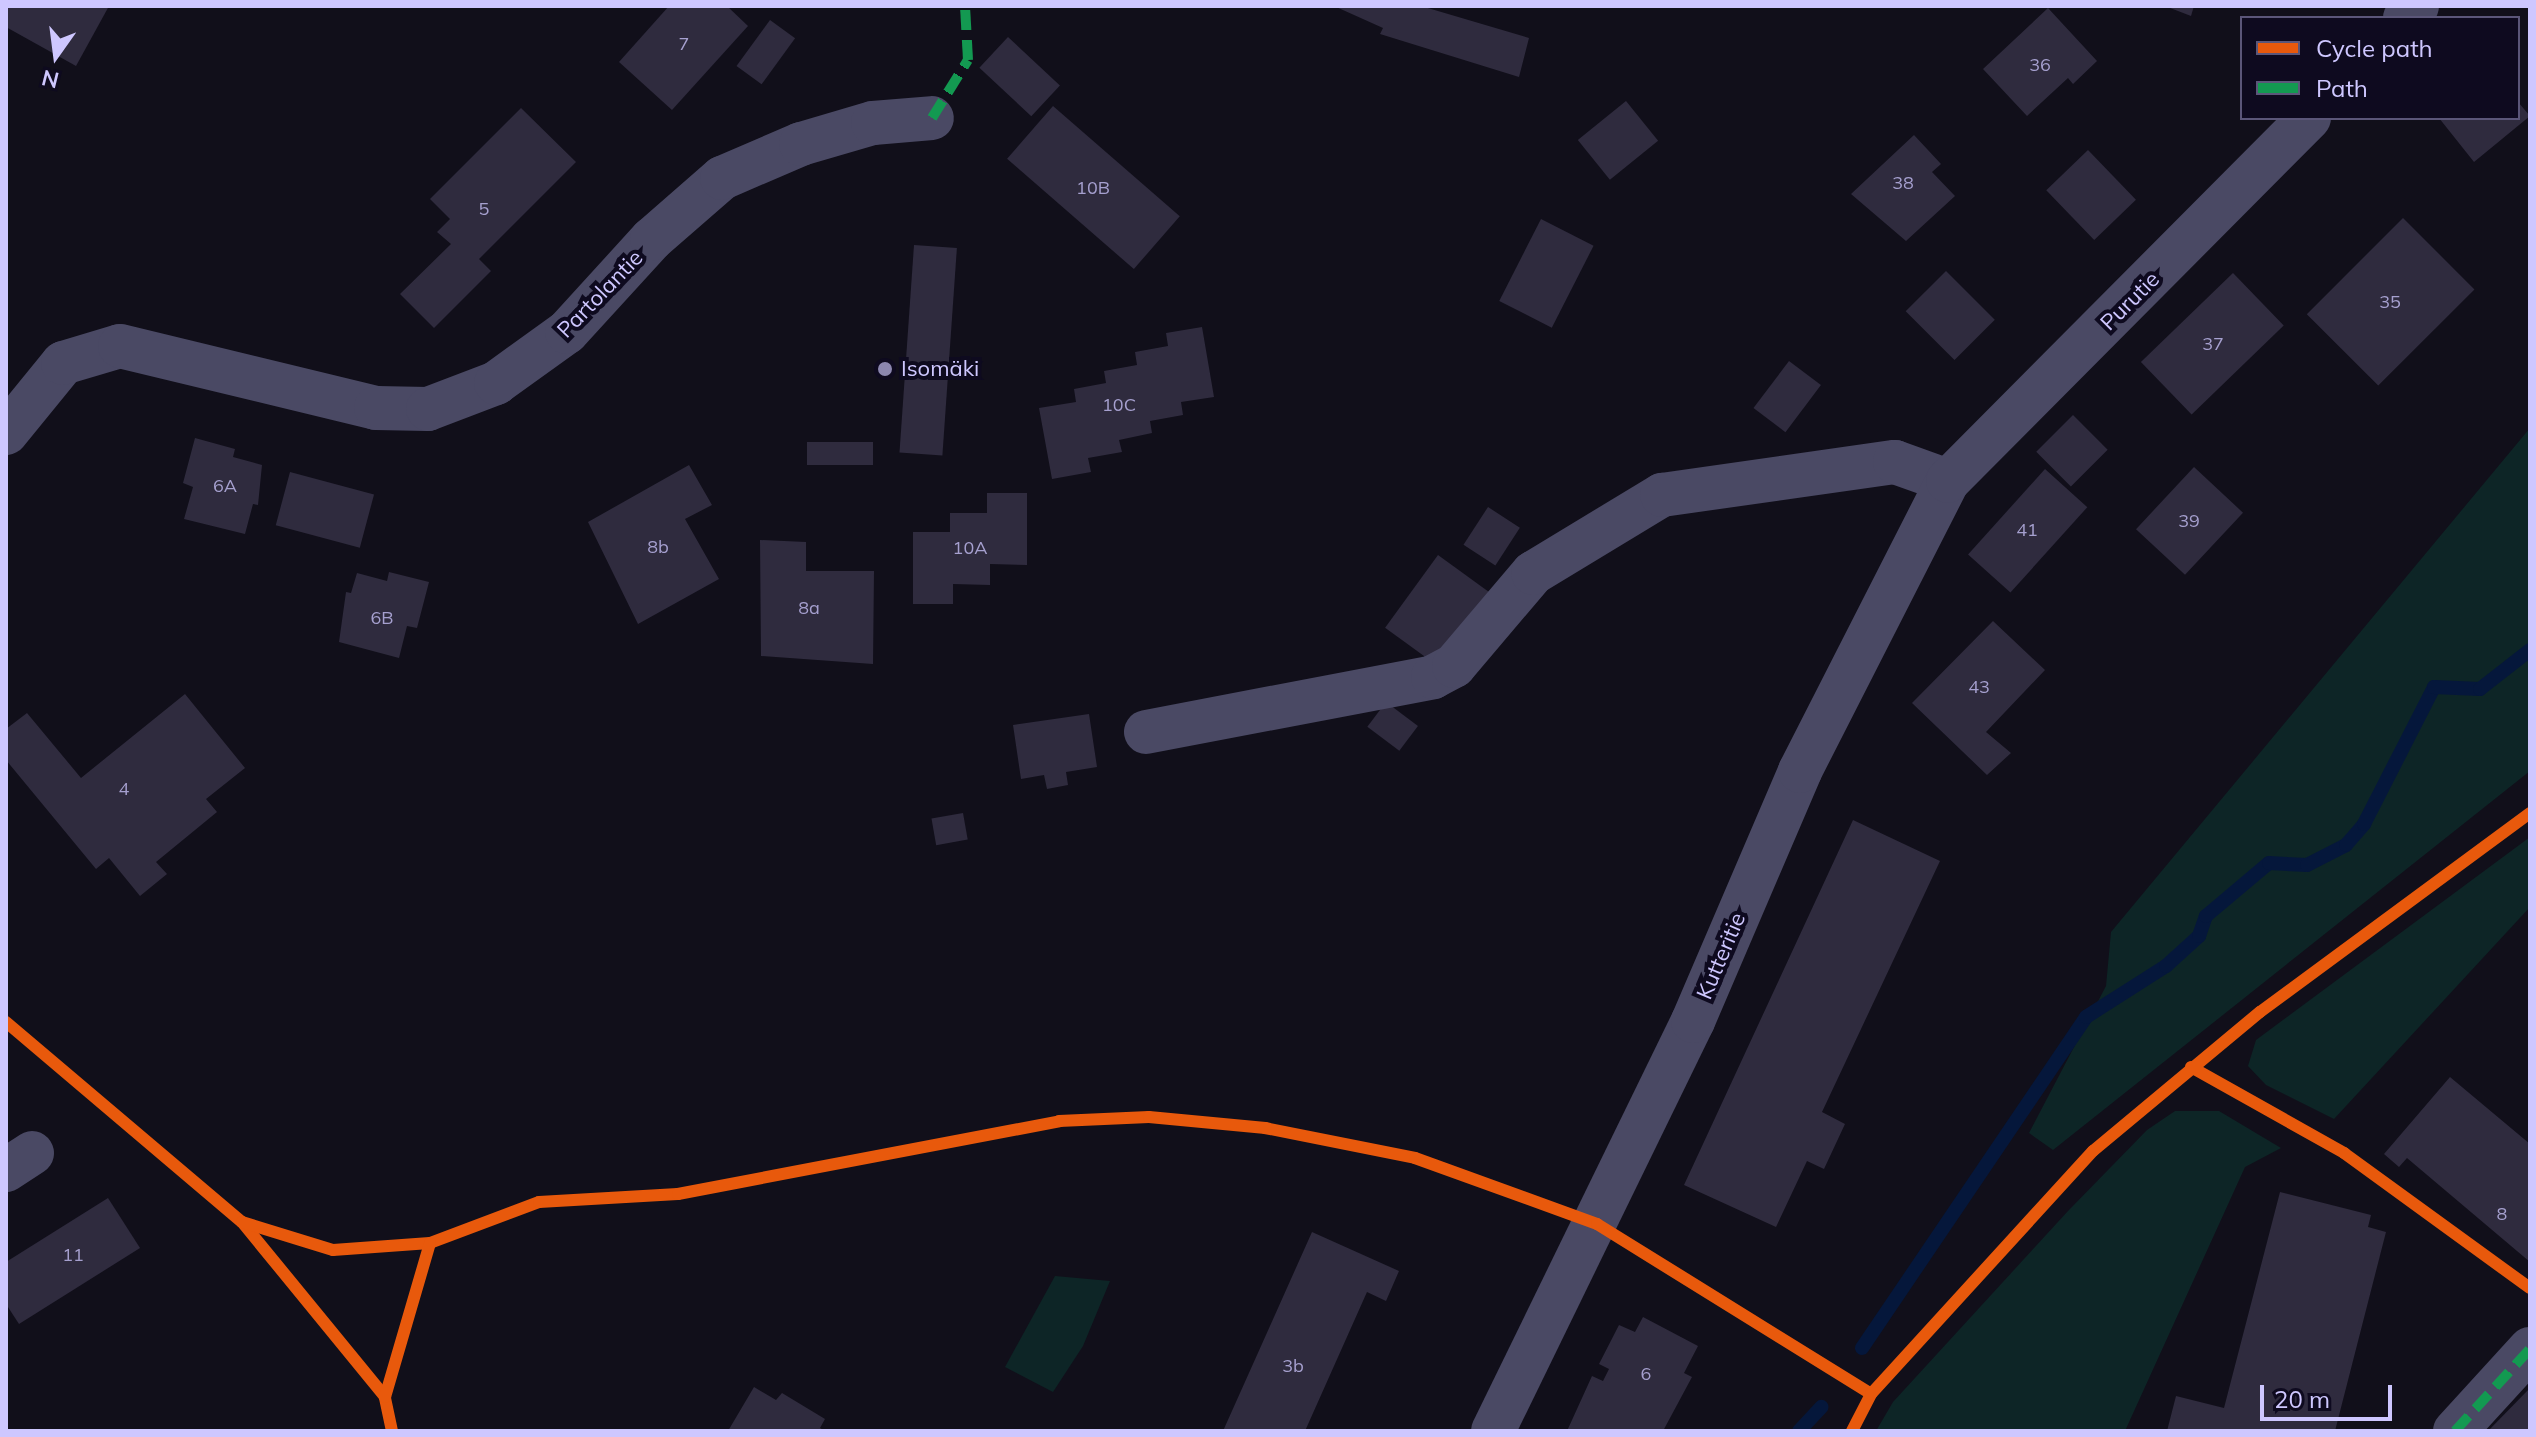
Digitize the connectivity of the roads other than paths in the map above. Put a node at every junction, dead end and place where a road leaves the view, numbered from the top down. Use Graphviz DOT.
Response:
graph roads {
  1 [pos="932,118"];
  2 [pos="2307,120"];
  3 [pos="6,433"];
  4 [pos="1948,481"];
  5 [pos="1146,732"];
  6 [pos="2530,1349"];
  7 [pos="1493,1431"];
  8 [pos="2455,1431"];
  1 -- 3 [label="street, Partolantie"];
  2 -- 4 [label="street, Purutie"];
  4 -- 5 [label="street"];
  4 -- 7 [label="street, Kutteritie"];
  6 -- 8 [label="street"];
}
